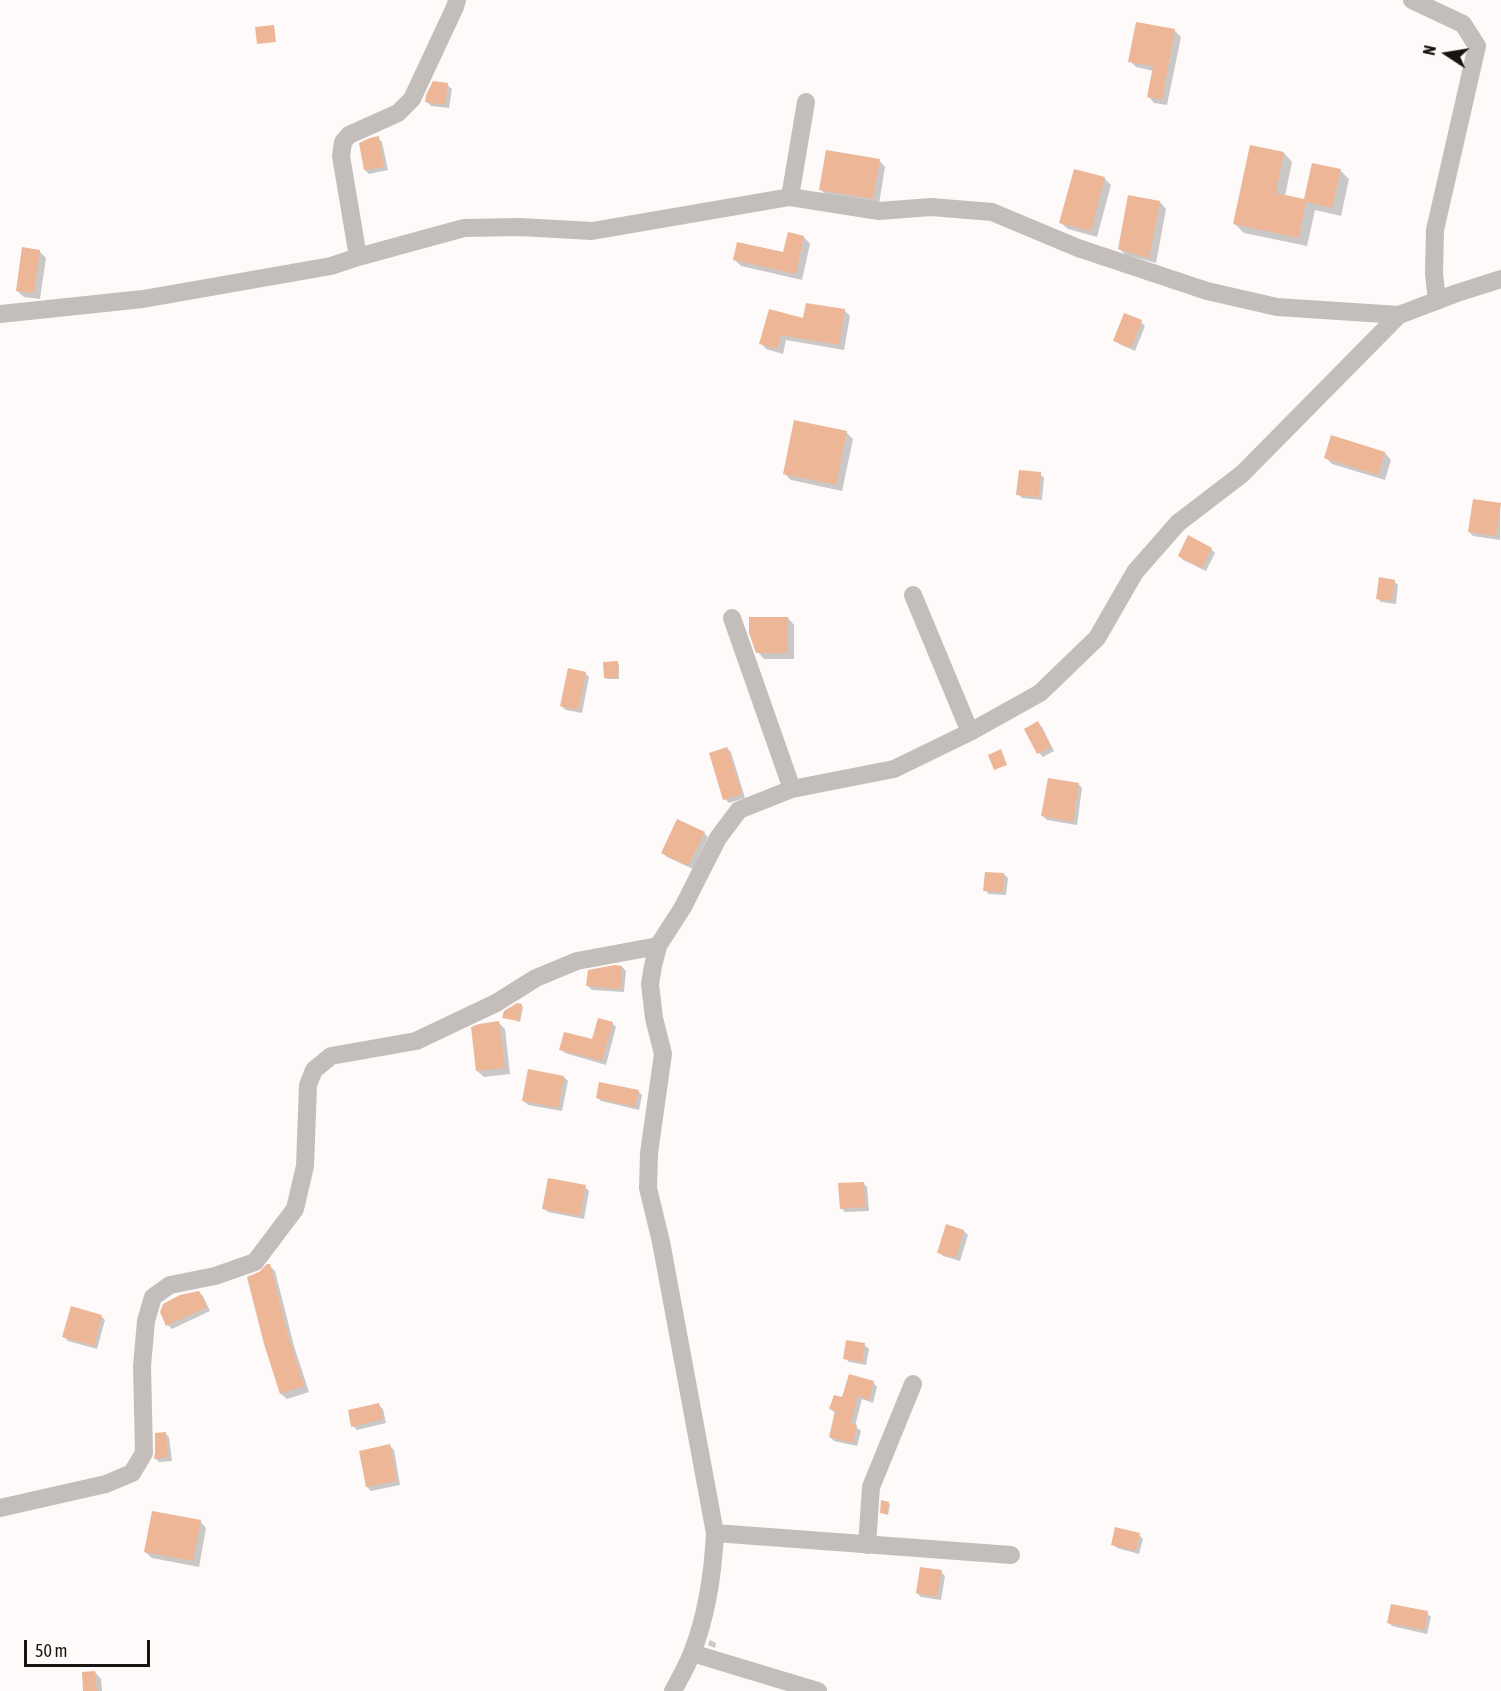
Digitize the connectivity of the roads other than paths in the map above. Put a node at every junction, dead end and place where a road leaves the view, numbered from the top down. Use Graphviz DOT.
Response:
graph roads {
  1 [pos="458,0"];
  2 [pos="1412,0"];
  3 [pos="806,102"];
  4 [pos="790,197"];
  5 [pos="358,257"];
  6 [pos="1501,279"];
  7 [pos="1437,301"];
  8 [pos="0,314"];
  9 [pos="1399,315"];
  10 [pos="913,595"];
  11 [pos="732,618"];
  12 [pos="970,732"];
  13 [pos="792,789"];
  14 [pos="658,946"];
  15 [pos="914,1384"];
  16 [pos="0,1508"];
  17 [pos="715,1533"];
  18 [pos="867,1545"];
  19 [pos="1011,1555"];
  20 [pos="692,1653"];
  21 [pos="673,1691"];
  22 [pos="818,1691"];
  1 -- 5 [label="street"];
  2 -- 7 [label="street"];
  3 -- 4 [label="street"];
  4 -- 5 [label="street"];
  4 -- 9 [label="street"];
  5 -- 8 [label="street"];
  6 -- 7 [label="street"];
  7 -- 9 [label="street"];
  9 -- 12 [label="street"];
  10 -- 12 [label="street"];
  11 -- 13 [label="street"];
  12 -- 13 [label="street"];
  13 -- 14 [label="street"];
  14 -- 16 [label="street"];
  14 -- 17 [label="street"];
  15 -- 18 [label="street"];
  17 -- 18 [label="street"];
  17 -- 20 [label="street"];
  18 -- 19 [label="street"];
  20 -- 21 [label="street"];
  20 -- 22 [label="street"];
}
